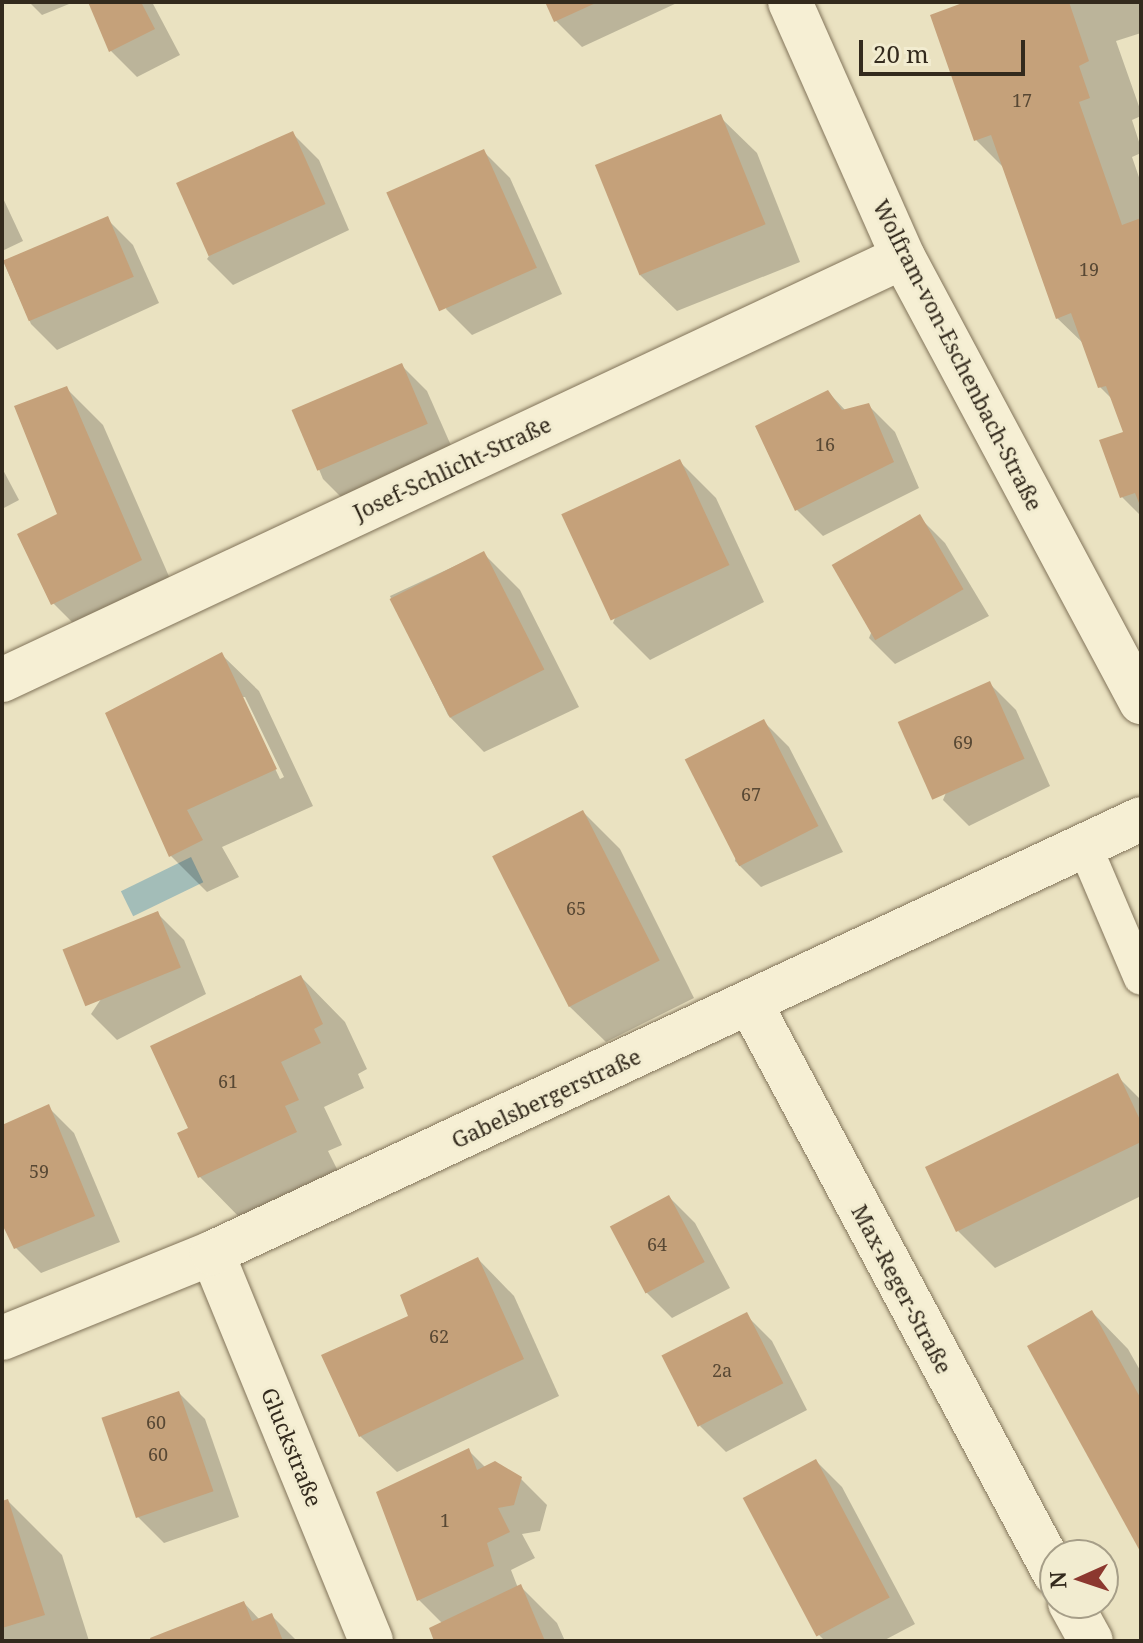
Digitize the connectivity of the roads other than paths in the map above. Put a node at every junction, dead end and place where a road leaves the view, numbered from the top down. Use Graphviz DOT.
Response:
graph roads {
  1 [pos="790,2"];
  2 [pos="903,257"];
  3 [pos="2,680"];
  4 [pos="1141,702"];
  5 [pos="1141,819"];
  6 [pos="1085,847"];
  7 [pos="1141,978"];
  8 [pos="750,1003"];
  9 [pos="212,1253"];
  10 [pos="2,1338"];
  11 [pos="1039,1544"];
  12 [pos="1079,1619"];
  13 [pos="371,1641"];
  14 [pos="1091,1641"];
  1 -- 2 [label="street, Wolfram-von-Eschenbach-Straße"];
  2 -- 3 [label="street, Josef-Schlicht-Straße"];
  2 -- 4 [label="street, Wolfram-von-Eschenbach-Straße"];
  5 -- 6 [label="street, Gabelsbergerstraße"];
  6 -- 7 [label="lane"];
  6 -- 8 [label="street, Gabelsbergerstraße"];
  8 -- 9 [label="street, Gabelsbergerstraße"];
  8 -- 11 [label="street, Max-Reger-Straße"];
  9 -- 10 [label="street, Gabelsbergerstraße"];
  9 -- 13 [label="street, Gluckstraße"];
  12 -- 14 [label="street"];
}
